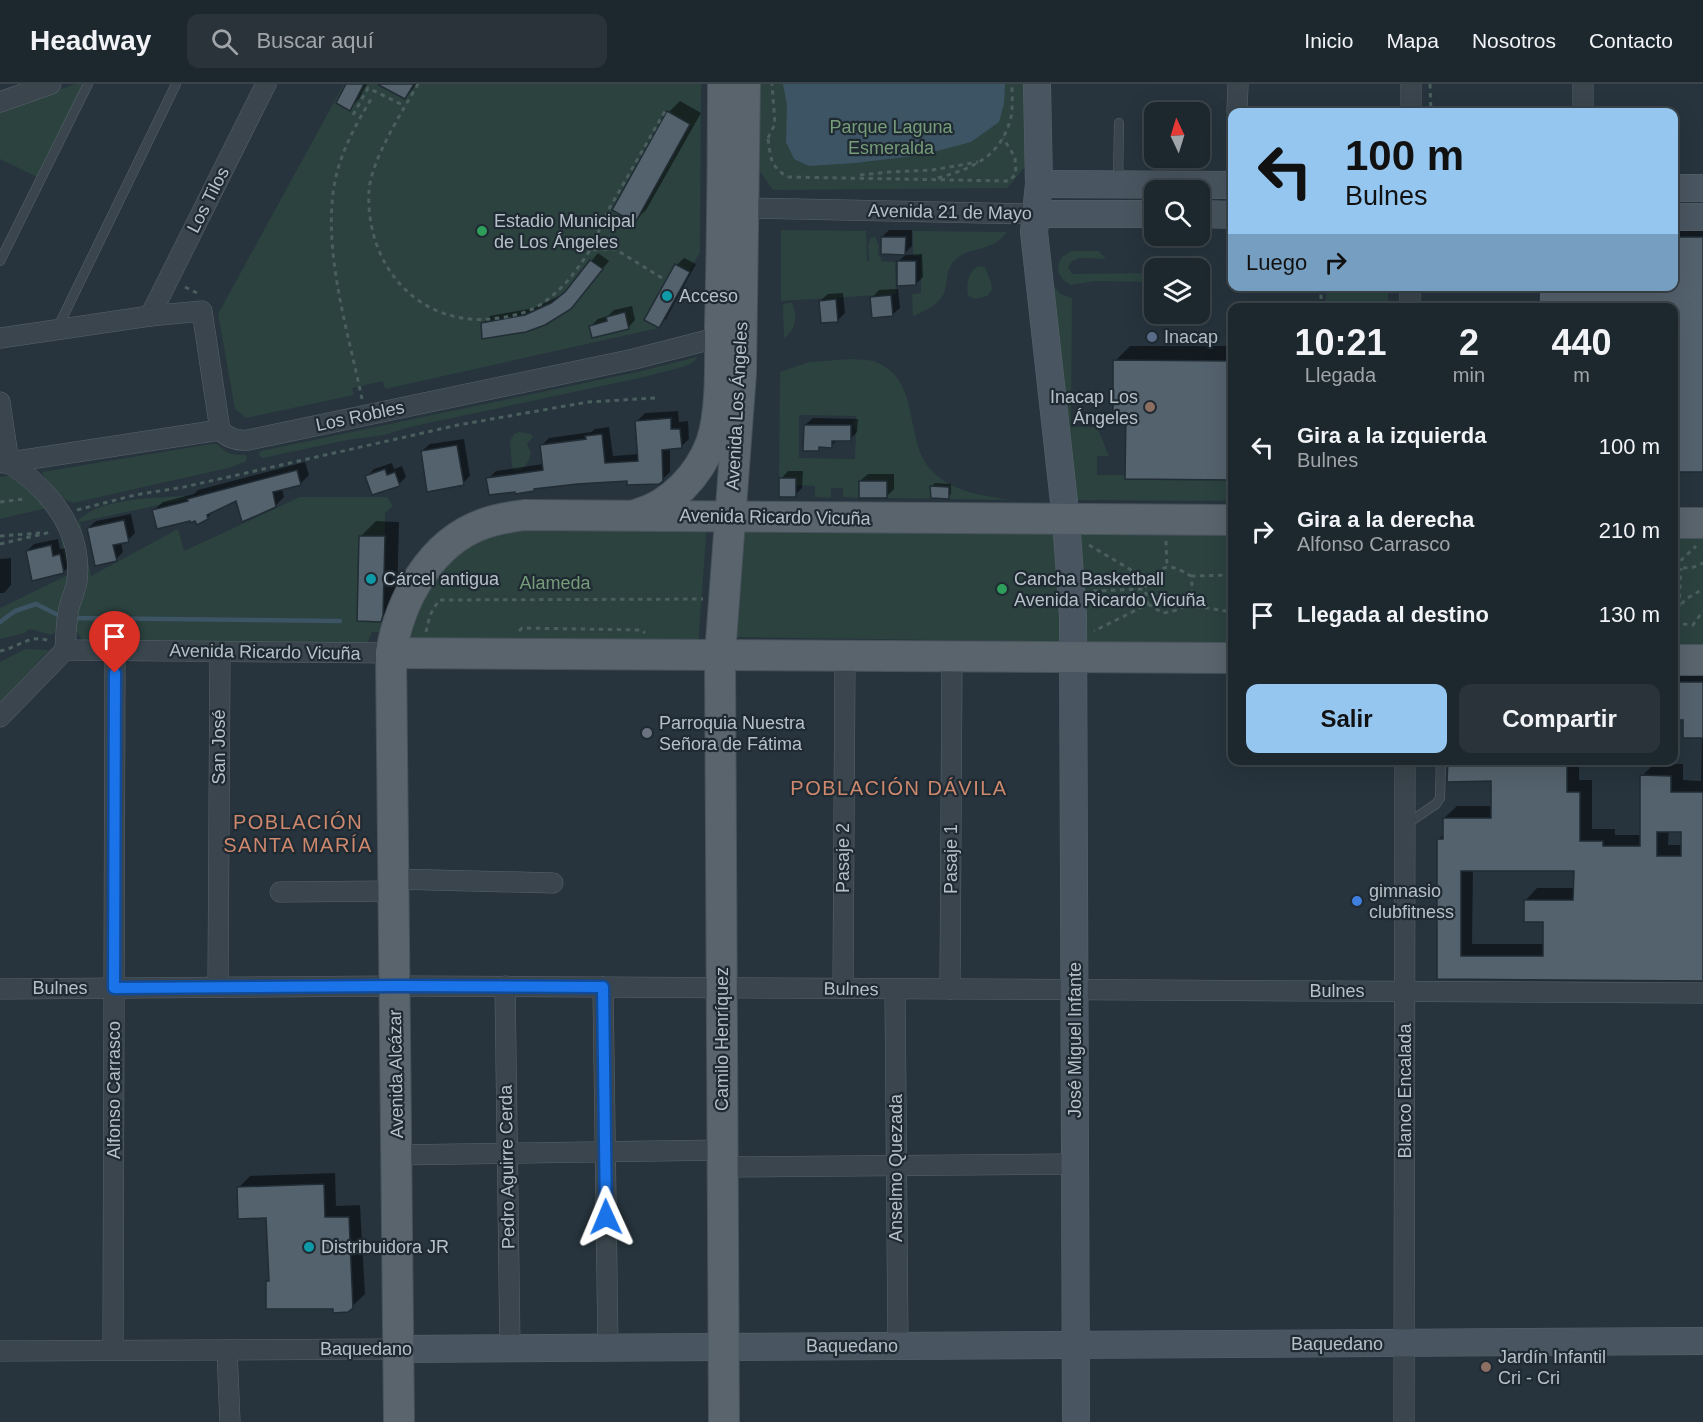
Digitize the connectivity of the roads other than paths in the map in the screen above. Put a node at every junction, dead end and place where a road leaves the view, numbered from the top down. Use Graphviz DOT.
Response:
graph roads {
  1 [pos="51,84"];
  2 [pos="88,84"];
  3 [pos="176,84"];
  4 [pos="266,84"];
  5 [pos="723,84"];
  6 [pos="745,84"];
  7 [pos="1037,84"];
  8 [pos="1238,84"];
  9 [pos="1411,84"];
  10 [pos="1583,84"];
  11 [pos="0,102"];
  12 [pos="1237,108"];
  13 [pos="1411,108"];
  14 [pos="1583,108"];
  15 [pos="1119,123"];
  16 [pos="1039,184"];
  17 [pos="1106,184"];
  18 [pos="1228,185"];
  19 [pos="1678,188"];
  20 [pos="1703,188"];
  21 [pos="745,208"];
  22 [pos="1036,214"];
  23 [pos="1093,214"];
  24 [pos="1144,214"];
  25 [pos="1210,214"];
  26 [pos="1228,215"];
  27 [pos="1678,217"];
  28 [pos="1703,217"];
  29 [pos="0,261"];
  30 [pos="150,316"];
  31 [pos="57,329"];
  32 [pos="720,337"];
  33 [pos="0,338"];
  34 [pos="0,402"];
  35 [pos="220,430"];
  36 [pos="4,463"];
  37 [pos="635,515"];
  38 [pos="730,517"];
  39 [pos="1228,520"];
  40 [pos="1678,524"];
  41 [pos="1077,529"];
  42 [pos="1702,532"];
  43 [pos="1081,645"];
  44 [pos="65,650"];
  45 [pos="115,651"];
  46 [pos="220,652"];
  47 [pos="391,653"];
  48 [pos="720,655"];
  49 [pos="845,656"];
  50 [pos="952,656"];
  51 [pos="1228,658"];
  52 [pos="1678,660"];
  53 [pos="1703,660"];
  54 [pos="0,717"];
  55 [pos="1405,765"];
  56 [pos="1441,765"];
  57 [pos="1405,825"];
  58 [pos="553,883"];
  59 [pos="394,885"];
  60 [pos="280,892"];
  61 [pos="395,986"];
  62 [pos="505,986"];
  63 [pos="218,987"];
  64 [pos="603,987"];
  65 [pos="722,987"];
  66 [pos="114,988"];
  67 [pos="843,988"];
  68 [pos="0,989"];
  69 [pos="895,989"];
  70 [pos="950,989"];
  71 [pos="1075,990"];
  72 [pos="1405,991"];
  73 [pos="1703,993"];
  74 [pos="605,1152"];
  75 [pos="507,1154"];
  76 [pos="396,1155"];
  77 [pos="722,1159"];
  78 [pos="1074,1164"];
  79 [pos="896,1166"];
  80 [pos="1703,1341"];
  81 [pos="1404,1343"];
  82 [pos="1076,1345"];
  83 [pos="898,1346"];
  84 [pos="723,1347"];
  85 [pos="510,1348"];
  86 [pos="608,1348"];
  87 [pos="398,1349"];
  88 [pos="113,1350"];
  89 [pos="227,1350"];
  90 [pos="0,1351"];
  91 [pos="230,1422"];
  92 [pos="399,1422"];
  93 [pos="724,1422"];
  94 [pos="1076,1422"];
  95 [pos="1404,1422"];
  1 -- 11 [label="street"];
  2 -- 29 [label="lane"];
  3 -- 31 [label="lane"];
  4 -- 30 [label="street, Los Tilos"];
  5 -- 32 [label="main road, Avenida Los Ángeles"];
  6 -- 21 [label="main road, Avenida Los Ángeles"];
  7 -- 16 [label="street, José Miguel Infante"];
  8 -- 12 [label="street"];
  9 -- 13 [label="street"];
  10 -- 14 [label="street"];
  15 -- 17 [label="lane"];
  16 -- 17 [label="street, Avenida 21 de Mayo"];
  16 -- 22 [label="street, José Miguel Infante"];
  17 -- 18 [label="street, Avenida 21 de Mayo"];
  17 -- 23 [label="street"];
  19 -- 20 [label="street"];
  21 -- 22 [label="street, Avenida 21 de Mayo"];
  21 -- 38 [label="main road, Avenida Los Ángeles"];
  22 -- 23 [label="street, Avenida 21 de Mayo"];
  22 -- 41 [label="street, José Miguel Infante"];
  23 -- 24 [label="street, Avenida 21 de Mayo"];
  25 -- 26 [label="street"];
  27 -- 28 [label="street"];
  30 -- 31 [label="street"];
  30 -- 35 [label="street"];
  31 -- 33 [label="street"];
  32 -- 35 [label="street, Los Robles"];
  32 -- 37 [label="main road, Avenida Los Ángeles"];
  34 -- 36 [label="street"];
  35 -- 36 [label="street, Los Robles"];
  36 -- 44 [label="street"];
  37 -- 38 [label="main road, Avenida Ricardo Vicuña"];
  37 -- 47 [label="main road, Avenida Ricardo Vicuña"];
  38 -- 41 [label="main road, Avenida Ricardo Vicuña"];
  38 -- 48 [label="main road, Avenida Los Ángeles"];
  39 -- 41 [label="main road, Avenida Ricardo Vicuña"];
  40 -- 42 [label="main road"];
  41 -- 43 [label="street, José Miguel Infante"];
  43 -- 50 [label="main road, Avenida Ricardo Vicuña"];
  43 -- 51 [label="main road, Avenida Ricardo Vicuña"];
  43 -- 71 [label="street, José Miguel Infante"];
  44 -- 45 [label="street, Avenida Ricardo Vicuña"];
  44 -- 54 [label="street"];
  45 -- 46 [label="street, Avenida Ricardo Vicuña"];
  45 -- 66 [label="street, Alfonso Carrasco"];
  46 -- 47 [label="street, Avenida Ricardo Vicuña"];
  46 -- 63 [label="street, San José"];
  47 -- 48 [label="main road, Avenida Ricardo Vicuña"];
  47 -- 59 [label="main road, Avenida Alcázar"];
  48 -- 49 [label="main road, Avenida Ricardo Vicuña"];
  48 -- 65 [label="main road, Camilo Henríquez"];
  49 -- 50 [label="main road, Avenida Ricardo Vicuña"];
  49 -- 67 [label="street, Pasaje 2"];
  50 -- 70 [label="street, Pasaje 1"];
  52 -- 53 [label="main road"];
  55 -- 57 [label="street, Blanco Encalada"];
  56 -- 57 [label="lane"];
  57 -- 72 [label="street, Blanco Encalada"];
  58 -- 59 [label="street"];
  59 -- 60 [label="street"];
  59 -- 61 [label="main road, Avenida Alcázar"];
  61 -- 62 [label="street, Bulnes"];
  61 -- 63 [label="street, Bulnes"];
  61 -- 76 [label="main road, Avenida Alcázar"];
  62 -- 64 [label="street, Bulnes"];
  62 -- 75 [label="street, Pedro Aguirre Cerda"];
  63 -- 66 [label="street, Bulnes"];
  64 -- 65 [label="street, Bulnes"];
  64 -- 74 [label="street"];
  65 -- 67 [label="street, Bulnes"];
  65 -- 77 [label="main road, Camilo Henríquez"];
  66 -- 68 [label="street, Bulnes"];
  66 -- 88 [label="street, Alfonso Carrasco"];
  67 -- 69 [label="street, Bulnes"];
  69 -- 70 [label="street, Bulnes"];
  69 -- 79 [label="street, Anselmo Quezada"];
  70 -- 71 [label="street, Bulnes"];
  71 -- 72 [label="street, Bulnes"];
  71 -- 78 [label="street, José Miguel Infante"];
  72 -- 73 [label="street, Bulnes"];
  72 -- 81 [label="street, Blanco Encalada"];
  74 -- 75 [label="street"];
  74 -- 77 [label="street"];
  74 -- 86 [label="street"];
  75 -- 76 [label="street"];
  75 -- 85 [label="street, Pedro Aguirre Cerda"];
  76 -- 87 [label="main road, Avenida Alcázar"];
  77 -- 79 [label="street"];
  77 -- 84 [label="main road, Camilo Henríquez"];
  78 -- 79 [label="street"];
  78 -- 82 [label="street, José Miguel Infante"];
  79 -- 83 [label="street, Anselmo Quezada"];
  80 -- 81 [label="street, Baquedano"];
  81 -- 82 [label="street, Baquedano"];
  81 -- 95 [label="street, Blanco Encalada"];
  82 -- 83 [label="street, Baquedano"];
  82 -- 94 [label="street, José Miguel Infante"];
  83 -- 84 [label="street, Baquedano"];
  84 -- 86 [label="street, Baquedano"];
  84 -- 93 [label="main road, Camilo Henríquez"];
  85 -- 86 [label="street, Baquedano"];
  85 -- 87 [label="street, Baquedano"];
  87 -- 89 [label="street, Baquedano"];
  87 -- 92 [label="main road, Avenida Alcázar"];
  88 -- 89 [label="street, Baquedano"];
  88 -- 90 [label="street, Baquedano"];
  89 -- 91 [label="street"];
}
